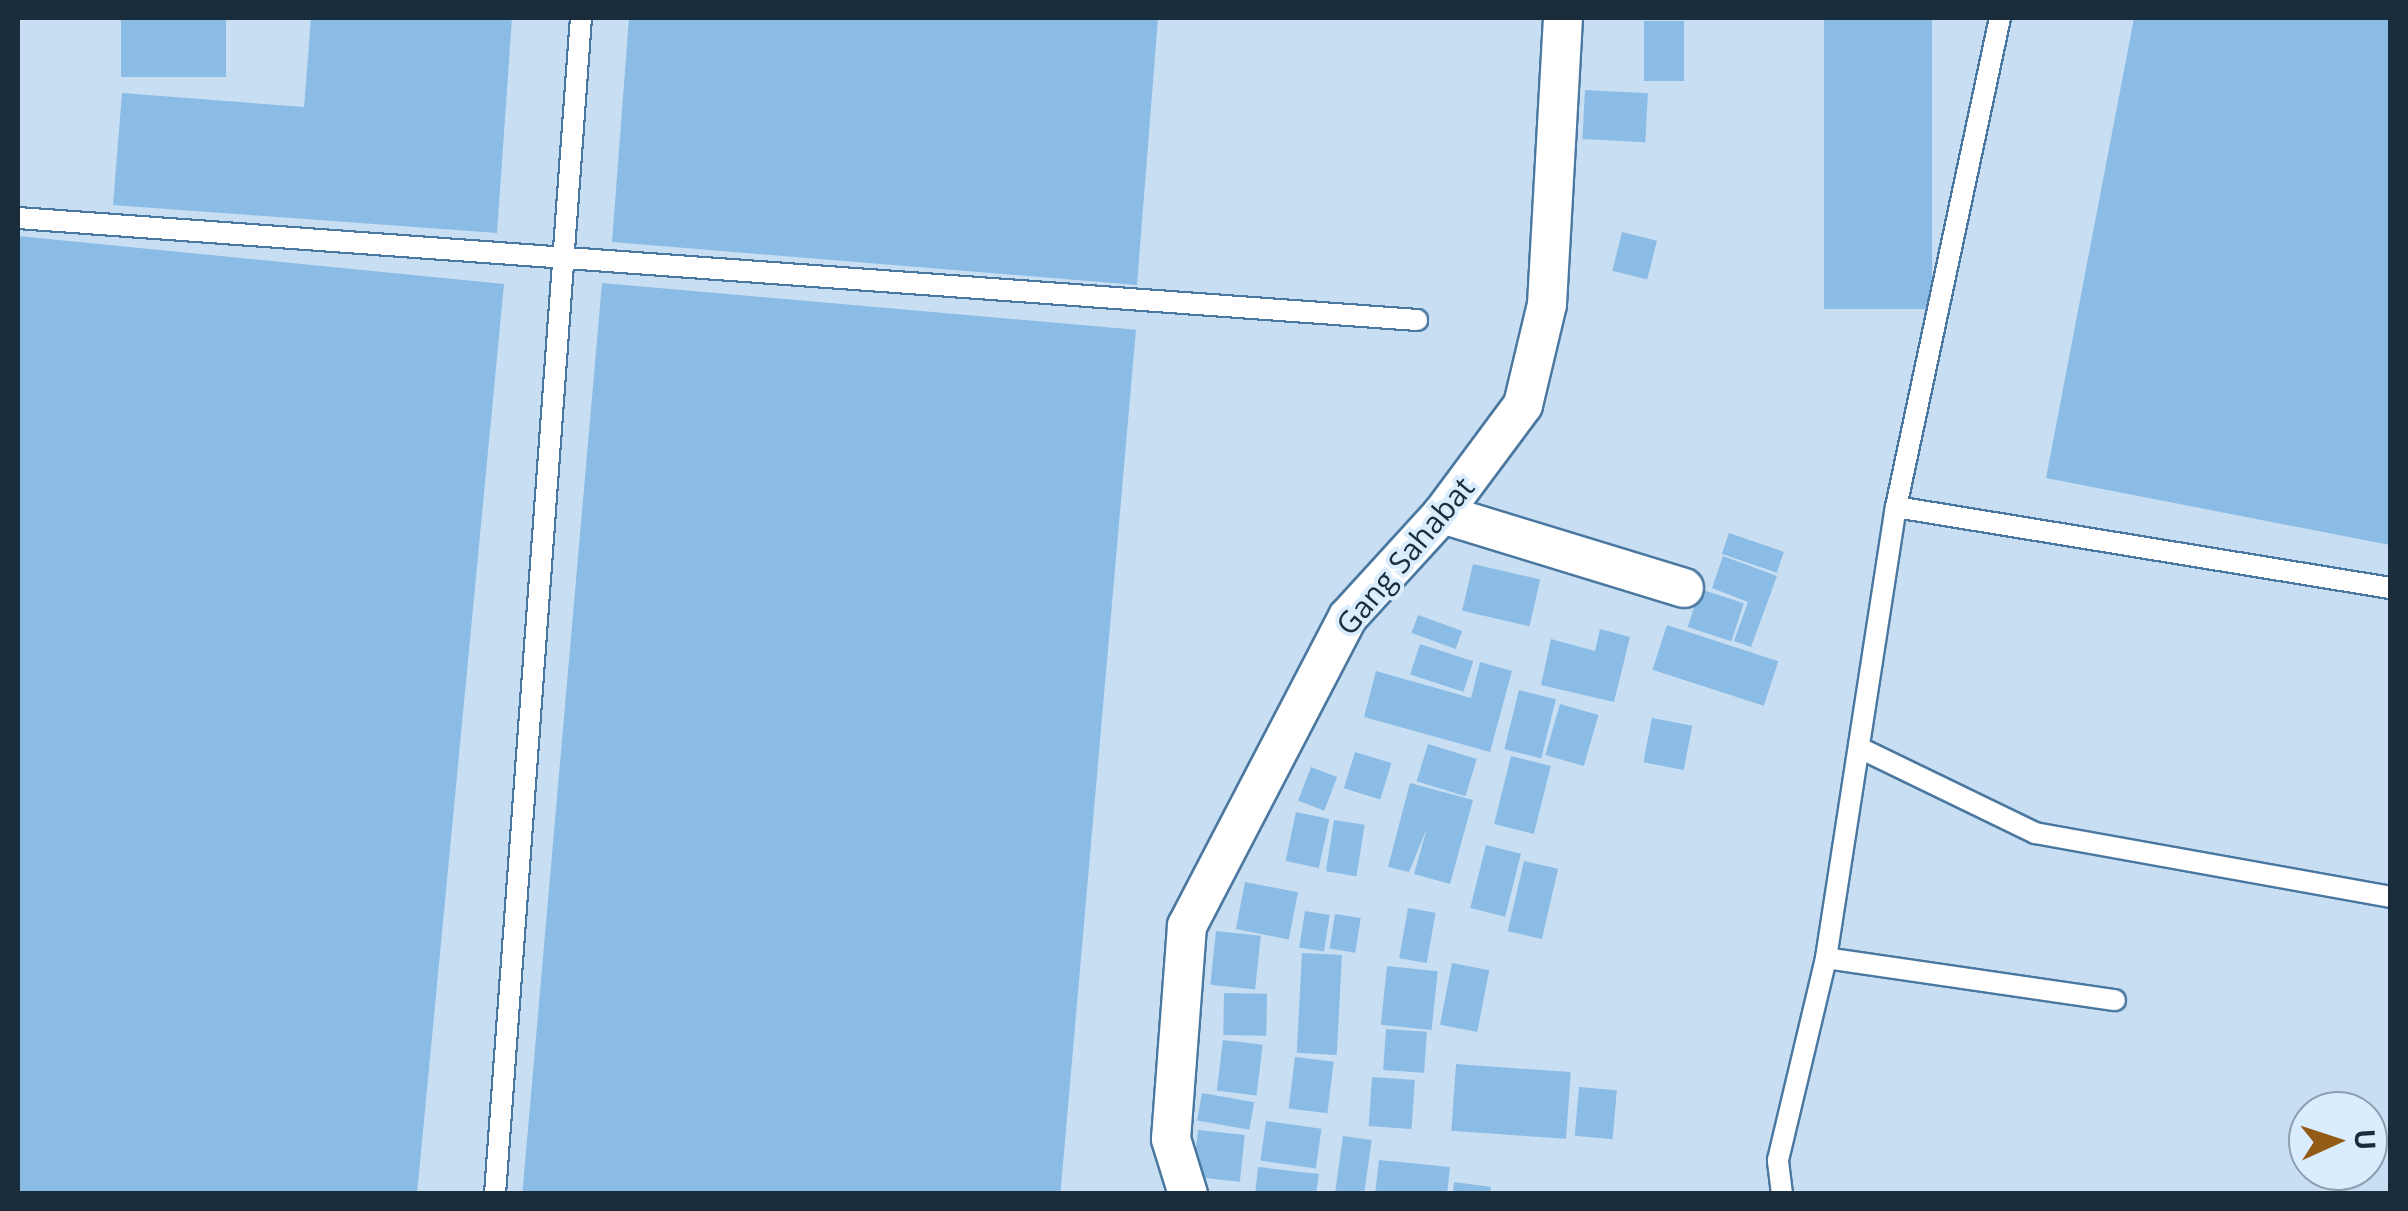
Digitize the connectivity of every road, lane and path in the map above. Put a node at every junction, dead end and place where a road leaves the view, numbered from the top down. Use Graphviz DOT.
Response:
graph roads {
  1 [pos="582,18"];
  2 [pos="1563,18"];
  3 [pos="2000,18"];
  4 [pos="18,218"];
  5 [pos="562,263"];
  6 [pos="1418,320"];
  7 [pos="1896,507"];
  8 [pos="1442,514"];
  9 [pos="1684,588"];
  10 [pos="2390,588"];
  11 [pos="1860,748"];
  12 [pos="2390,896"];
  13 [pos="1826,958"];
  14 [pos="2115,1000"];
  15 [pos="495,1194"];
  16 [pos="1188,1194"];
  17 [pos="1782,1194"];
  1 -- 5 [label="lane"];
  2 -- 8 [label="street, Gang Sahabat"];
  3 -- 7 [label="lane"];
  4 -- 5 [label="lane"];
  5 -- 6 [label="lane"];
  5 -- 15 [label="lane"];
  7 -- 10 [label="lane"];
  7 -- 11 [label="lane"];
  8 -- 9 [label="street"];
  8 -- 16 [label="street, Gang Sahabat"];
  11 -- 12 [label="lane"];
  11 -- 13 [label="lane"];
  13 -- 14 [label="lane"];
  13 -- 17 [label="lane"];
}
